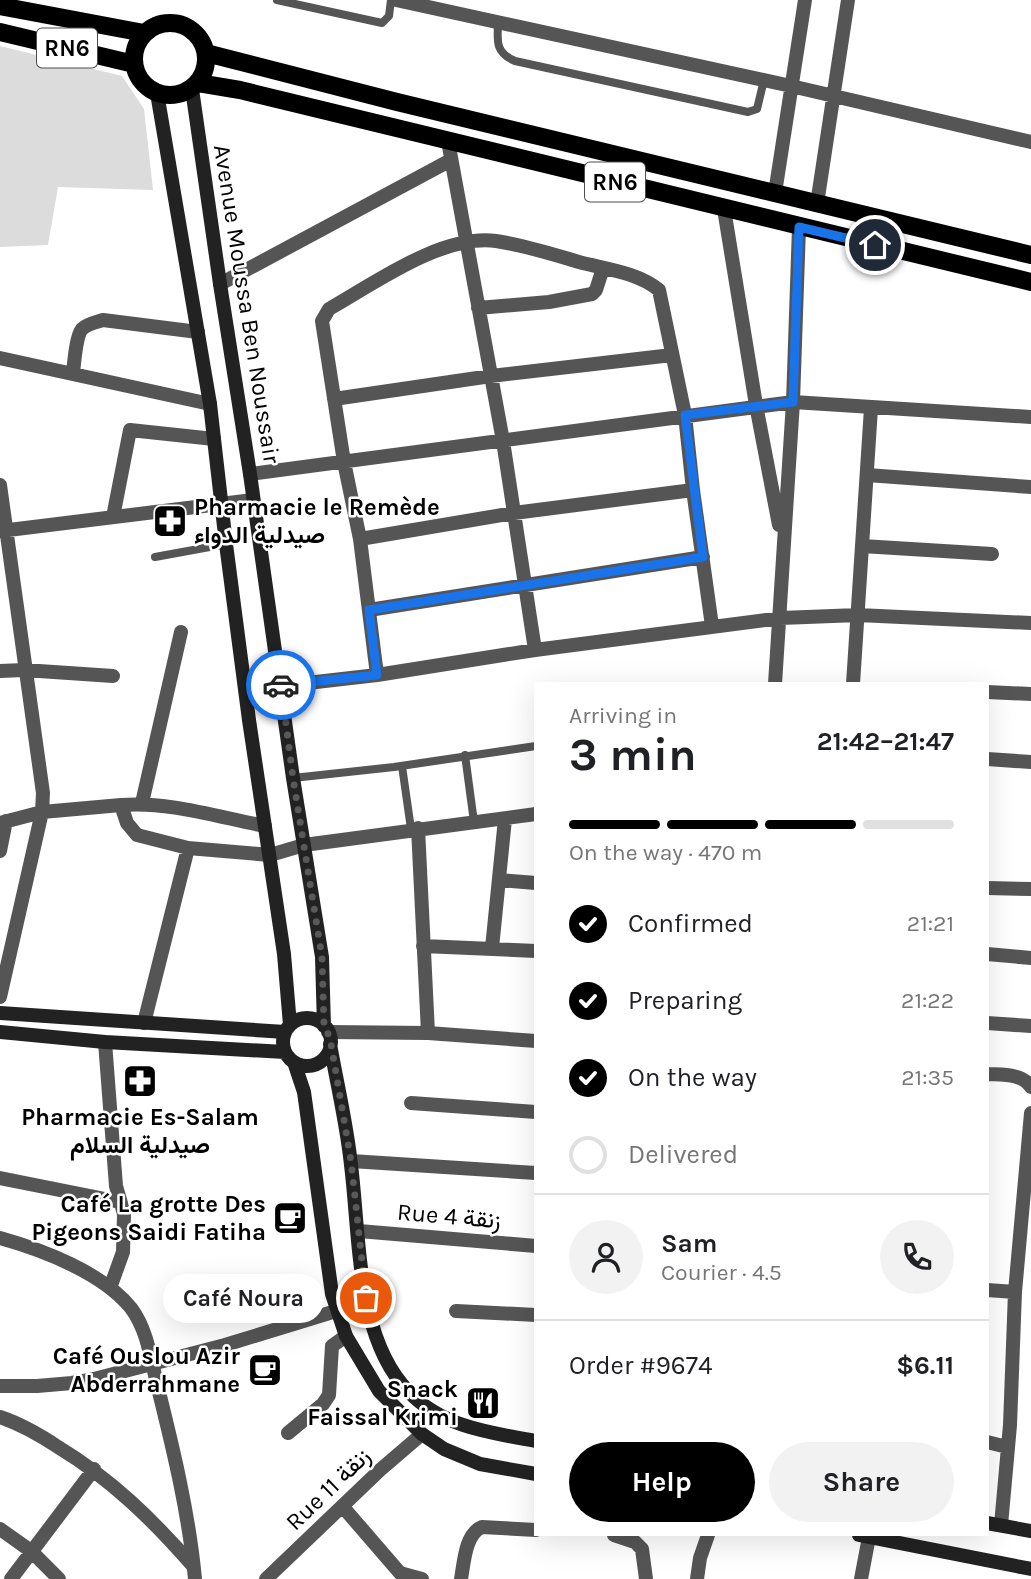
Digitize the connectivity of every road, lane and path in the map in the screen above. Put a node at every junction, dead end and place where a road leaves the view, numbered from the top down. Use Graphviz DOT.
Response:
graph roads {
  1 [pos="277,0"];
  2 [pos="391,0"];
  3 [pos="396,0"];
  4 [pos="805,0"];
  5 [pos="848,0"];
  6 [pos="0,6"];
  7 [pos="498,24"];
  8 [pos="0,32"];
  9 [pos="144,33"];
  10 [pos="206,53"];
  11 [pos="134,64"];
  12 [pos="764,80"];
  13 [pos="195,86"];
  14 [pos="791,86"];
  15 [pos="157,93"];
  16 [pos="833,95"];
  17 [pos="448,141"];
  18 [pos="1031,142"];
  19 [pos="451,160"];
  20 [pos="775,193"];
  21 [pos="817,204"];
  22 [pos="724,209"];
  23 [pos="799,227"];
  24 [pos="465,242"];
  25 [pos="1031,255"];
  26 [pos="603,268"];
  27 [pos="1031,282"];
  28 [pos="220,284"];
  29 [pos="478,308"];
  30 [pos="198,332"];
  31 [pos="672,355"];
  32 [pos="0,358"];
  33 [pos="73,374"];
  34 [pos="491,376"];
  35 [pos="334,399"];
  36 [pos="793,402"];
  37 [pos="210,404"];
  38 [pos="756,405"];
  39 [pos="871,408"];
  40 [pos="685,415"];
  41 [pos="1031,418"];
  42 [pos="214,439"];
  43 [pos="503,441"];
  44 [pos="344,462"];
  45 [pos="250,474"];
  46 [pos="867,475"];
  47 [pos="0,485"];
  48 [pos="1031,487"];
  49 [pos="693,490"];
  50 [pos="253,500"];
  51 [pos="221,503"];
  52 [pos="514,513"];
  53 [pos="113,517"];
  54 [pos="3,531"];
  55 [pos="360,538"];
  56 [pos="226,544"];
  57 [pos="783,546"];
  58 [pos="862,547"];
  59 [pos="992,554"];
  60 [pos="155,557"];
  61 [pos="703,557"];
  62 [pos="526,583"];
  63 [pos="369,610"];
  64 [pos="858,615"];
  65 [pos="781,618"];
  66 [pos="1031,623"];
  67 [pos="712,626"];
  68 [pos="181,632"];
  69 [pos="535,650"];
  70 [pos="24,670"];
  71 [pos="0,671"];
  72 [pos="377,675"];
  73 [pos="113,676"];
  74 [pos="775,682"];
  75 [pos="854,682"];
  76 [pos="279,685"];
  77 [pos="246,690"];
  78 [pos="989,692"];
  79 [pos="1031,694"];
  80 [pos="534,746"];
  81 [pos="466,755"];
  82 [pos="989,760"];
  83 [pos="1031,762"];
  84 [pos="402,766"];
  85 [pos="293,778"];
  86 [pos="142,803"];
  87 [pos="121,805"];
  88 [pos="42,812"];
  89 [pos="534,814"];
  90 [pos="505,819"];
  91 [pos="3,822"];
  92 [pos="474,822"];
  93 [pos="265,826"];
  94 [pos="415,829"];
  95 [pos="304,845"];
  96 [pos="188,848"];
  97 [pos="0,851"];
  98 [pos="270,855"];
  99 [pos="499,880"];
  100 [pos="534,883"];
  101 [pos="989,888"];
  102 [pos="1031,889"];
  103 [pos="423,946"];
  104 [pos="492,948"];
  105 [pos="534,951"];
  106 [pos="6,953"];
  107 [pos="989,954"];
  108 [pos="1031,958"];
  109 [pos="0,997"];
  110 [pos="0,1013"];
  111 [pos="144,1023"];
  112 [pos="989,1023"];
  113 [pos="1031,1026"];
  114 [pos="287,1029"];
  115 [pos="0,1032"];
  116 [pos="328,1034"];
  117 [pos="428,1034"];
  118 [pos="534,1041"];
  119 [pos="105,1042"];
  120 [pos="290,1057"];
  121 [pos="989,1074"];
  122 [pos="1031,1087"];
  123 [pos="411,1102"];
  124 [pos="534,1112"];
  125 [pos="1031,1113"];
  126 [pos="351,1161"];
  127 [pos="534,1173"];
  128 [pos="0,1178"];
  129 [pos="121,1202"];
  130 [pos="1027,1202"];
  131 [pos="359,1231"];
  132 [pos="0,1238"];
  133 [pos="534,1246"];
  134 [pos="110,1288"];
  135 [pos="989,1290"];
  136 [pos="1014,1292"];
  137 [pos="366,1298"];
  138 [pos="336,1311"];
  139 [pos="456,1311"];
  140 [pos="534,1315"];
  141 [pos="346,1336"];
  142 [pos="152,1365"];
  143 [pos="0,1386"];
  144 [pos="0,1418"];
  145 [pos="288,1433"];
  146 [pos="422,1434"];
  147 [pos="534,1441"];
  148 [pos="989,1442"];
  149 [pos="1007,1447"];
  150 [pos="94,1469"];
  151 [pos="534,1474"];
  152 [pos="343,1507"];
  153 [pos="994,1524"];
  154 [pos="0,1529"];
  155 [pos="534,1530"];
  156 [pos="1031,1531"];
  157 [pos="617,1536"];
  158 [pos="708,1536"];
  159 [pos="864,1536"];
  160 [pos="31,1551"];
  161 [pos="1031,1569"];
  162 [pos="195,1573"];
  163 [pos="11,1579"];
  164 [pos="58,1579"];
  165 [pos="266,1579"];
  166 [pos="422,1579"];
  167 [pos="461,1579"];
  168 [pos="646,1579"];
  169 [pos="697,1579"];
  170 [pos="861,1579"];
  1 -- 2 [label="lane"];
  3 -- 7 [label="street"];
  4 -- 14 [label="street"];
  5 -- 16 [label="street"];
  6 -- 9 [label="main road, RN6"];
  7 -- 12 [label="street"];
  7 -- 12 [label="lane"];
  8 -- 11 [label="main road, RN6"];
  9 -- 10 [label="main road, RN6"];
  9 -- 11 [label="main road, RN6"];
  10 -- 13 [label="main road"];
  10 -- 20 [label="main road, RN6"];
  11 -- 15 [label="main road"];
  12 -- 14 [label="street"];
  13 -- 15 [label="main road, RN6"];
  13 -- 17 [label="main road, RN6"];
  13 -- 28 [label="street, Avenue Moussa Ben Noussair"];
  14 -- 16 [label="street"];
  14 -- 20 [label="street"];
  15 -- 30 [label="street"];
  16 -- 18 [label="street"];
  16 -- 21 [label="street"];
  17 -- 19 [label="street"];
  17 -- 22 [label="main road, RN6"];
  19 -- 24 [label="street"];
  19 -- 28 [label="street"];
  20 -- 21 [label="main road, RN6"];
  21 -- 25 [label="main road, RN6"];
  22 -- 23 [label="main road, RN6"];
  22 -- 38 [label="street"];
  23 -- 27 [label="main road, RN6"];
  23 -- 36 [label="street"];
  24 -- 26 [label="street"];
  24 -- 29 [label="street"];
  24 -- 35 [label="street"];
  26 -- 29 [label="street"];
  26 -- 31 [label="street"];
  28 -- 45 [label="street, Avenue Moussa Ben Noussair"];
  29 -- 34 [label="street"];
  30 -- 33 [label="street"];
  30 -- 37 [label="street"];
  31 -- 34 [label="street"];
  31 -- 40 [label="street"];
  32 -- 33 [label="street"];
  33 -- 37 [label="street"];
  34 -- 35 [label="street"];
  34 -- 43 [label="street"];
  35 -- 44 [label="street"];
  36 -- 38 [label="street"];
  36 -- 39 [label="street"];
  36 -- 57 [label="street"];
  37 -- 42 [label="street"];
  38 -- 40 [label="street"];
  38 -- 57 [label="street"];
  39 -- 41 [label="street"];
  39 -- 46 [label="street"];
  40 -- 43 [label="street"];
  40 -- 49 [label="street"];
  42 -- 51 [label="street"];
  42 -- 53 [label="street"];
  43 -- 44 [label="street"];
  43 -- 52 [label="street"];
  44 -- 45 [label="street"];
  44 -- 55 [label="street"];
  45 -- 50 [label="street, Avenue Moussa Ben Noussair"];
  46 -- 48 [label="street"];
  46 -- 58 [label="street"];
  47 -- 54 [label="street"];
  49 -- 52 [label="street"];
  49 -- 61 [label="street"];
  50 -- 51 [label="street"];
  50 -- 76 [label="street, Avenue Moussa Ben Noussair"];
  51 -- 53 [label="street"];
  51 -- 56 [label="street"];
  52 -- 55 [label="street"];
  52 -- 62 [label="street"];
  53 -- 54 [label="street"];
  54 -- 70 [label="street"];
  55 -- 63 [label="street"];
  56 -- 60 [label="lane"];
  56 -- 77 [label="street"];
  57 -- 65 [label="street"];
  58 -- 59 [label="street"];
  58 -- 64 [label="street"];
  61 -- 62 [label="street"];
  61 -- 67 [label="street"];
  62 -- 63 [label="street"];
  62 -- 69 [label="street"];
  63 -- 72 [label="street"];
  64 -- 65 [label="street"];
  64 -- 66 [label="street"];
  64 -- 75 [label="street"];
  65 -- 67 [label="street"];
  65 -- 74 [label="street"];
  67 -- 69 [label="street"];
  68 -- 86 [label="street"];
  69 -- 72 [label="street"];
  70 -- 71 [label="street"];
  70 -- 73 [label="street"];
  70 -- 88 [label="street"];
  72 -- 76 [label="street"];
  76 -- 77 [label="street"];
  76 -- 85 [label="street, Avenue Moussa Ben Noussair"];
  77 -- 93 [label="street"];
  78 -- 79 [label="street"];
  80 -- 81 [label="lane"];
  81 -- 84 [label="lane"];
  81 -- 92 [label="lane"];
  82 -- 83 [label="street"];
  84 -- 85 [label="lane"];
  84 -- 94 [label="lane"];
  85 -- 95 [label="street, Avenue Moussa Ben Noussair"];
  86 -- 87 [label="street"];
  86 -- 93 [label="street"];
  87 -- 88 [label="street"];
  87 -- 96 [label="street"];
  88 -- 91 [label="street"];
  88 -- 106 [label="street"];
  89 -- 90 [label="street"];
  90 -- 92 [label="street"];
  90 -- 99 [label="street"];
  91 -- 97 [label="street"];
  92 -- 94 [label="street"];
  93 -- 98 [label="street"];
  94 -- 95 [label="street"];
  94 -- 103 [label="street"];
  95 -- 98 [label="street"];
  95 -- 116 [label="street, Avenue Moussa Ben Noussair"];
  96 -- 98 [label="street"];
  96 -- 111 [label="street"];
  98 -- 114 [label="street"];
  99 -- 100 [label="street"];
  99 -- 104 [label="street"];
  101 -- 102 [label="street"];
  103 -- 104 [label="street"];
  103 -- 117 [label="street"];
  104 -- 105 [label="street"];
  106 -- 109 [label="street"];
  107 -- 108 [label="street"];
  110 -- 111 [label="street"];
  111 -- 114 [label="street"];
  112 -- 113 [label="street"];
  114 -- 116 [label="street"];
  114 -- 120 [label="street"];
  115 -- 119 [label="street"];
  116 -- 117 [label="street"];
  116 -- 120 [label="street"];
  116 -- 126 [label="street, Avenue Moussa Ben Noussair"];
  117 -- 118 [label="street"];
  119 -- 120 [label="street"];
  119 -- 129 [label="street"];
  120 -- 138 [label="street"];
  121 -- 122 [label="street"];
  123 -- 124 [label="street"];
  125 -- 130 [label="street"];
  126 -- 127 [label="street"];
  126 -- 131 [label="street, Avenue Moussa Ben Noussair"];
  128 -- 129 [label="street"];
  129 -- 134 [label="street"];
  130 -- 136 [label="street"];
  131 -- 133 [label="street, Rue 4 زنقة"];
  131 -- 137 [label="street, Avenue Moussa Ben Noussair"];
  132 -- 134 [label="street"];
  134 -- 142 [label="street"];
  135 -- 136 [label="street"];
  136 -- 149 [label="street"];
  137 -- 138 [label="street"];
  137 -- 147 [label="street, Avenue Moussa Ben Noussair"];
  138 -- 141 [label="street"];
  138 -- 142 [label="street"];
  139 -- 140 [label="street"];
  141 -- 145 [label="street"];
  141 -- 146 [label="street"];
  142 -- 143 [label="street"];
  142 -- 162 [label="street"];
  144 -- 150 [label="street"];
  146 -- 151 [label="street"];
  146 -- 152 [label="street, Rue 11 زنقة"];
  148 -- 149 [label="street"];
  149 -- 153 [label="street"];
  150 -- 160 [label="street"];
  150 -- 162 [label="street"];
  152 -- 165 [label="street, Rue 11 زنقة"];
  152 -- 166 [label="street"];
  153 -- 156 [label="street"];
  154 -- 160 [label="street"];
  155 -- 167 [label="street"];
  157 -- 168 [label="street"];
  158 -- 169 [label="street"];
  159 -- 161 [label="street"];
  159 -- 170 [label="street"];
  160 -- 163 [label="street"];
  160 -- 164 [label="street"];
}
